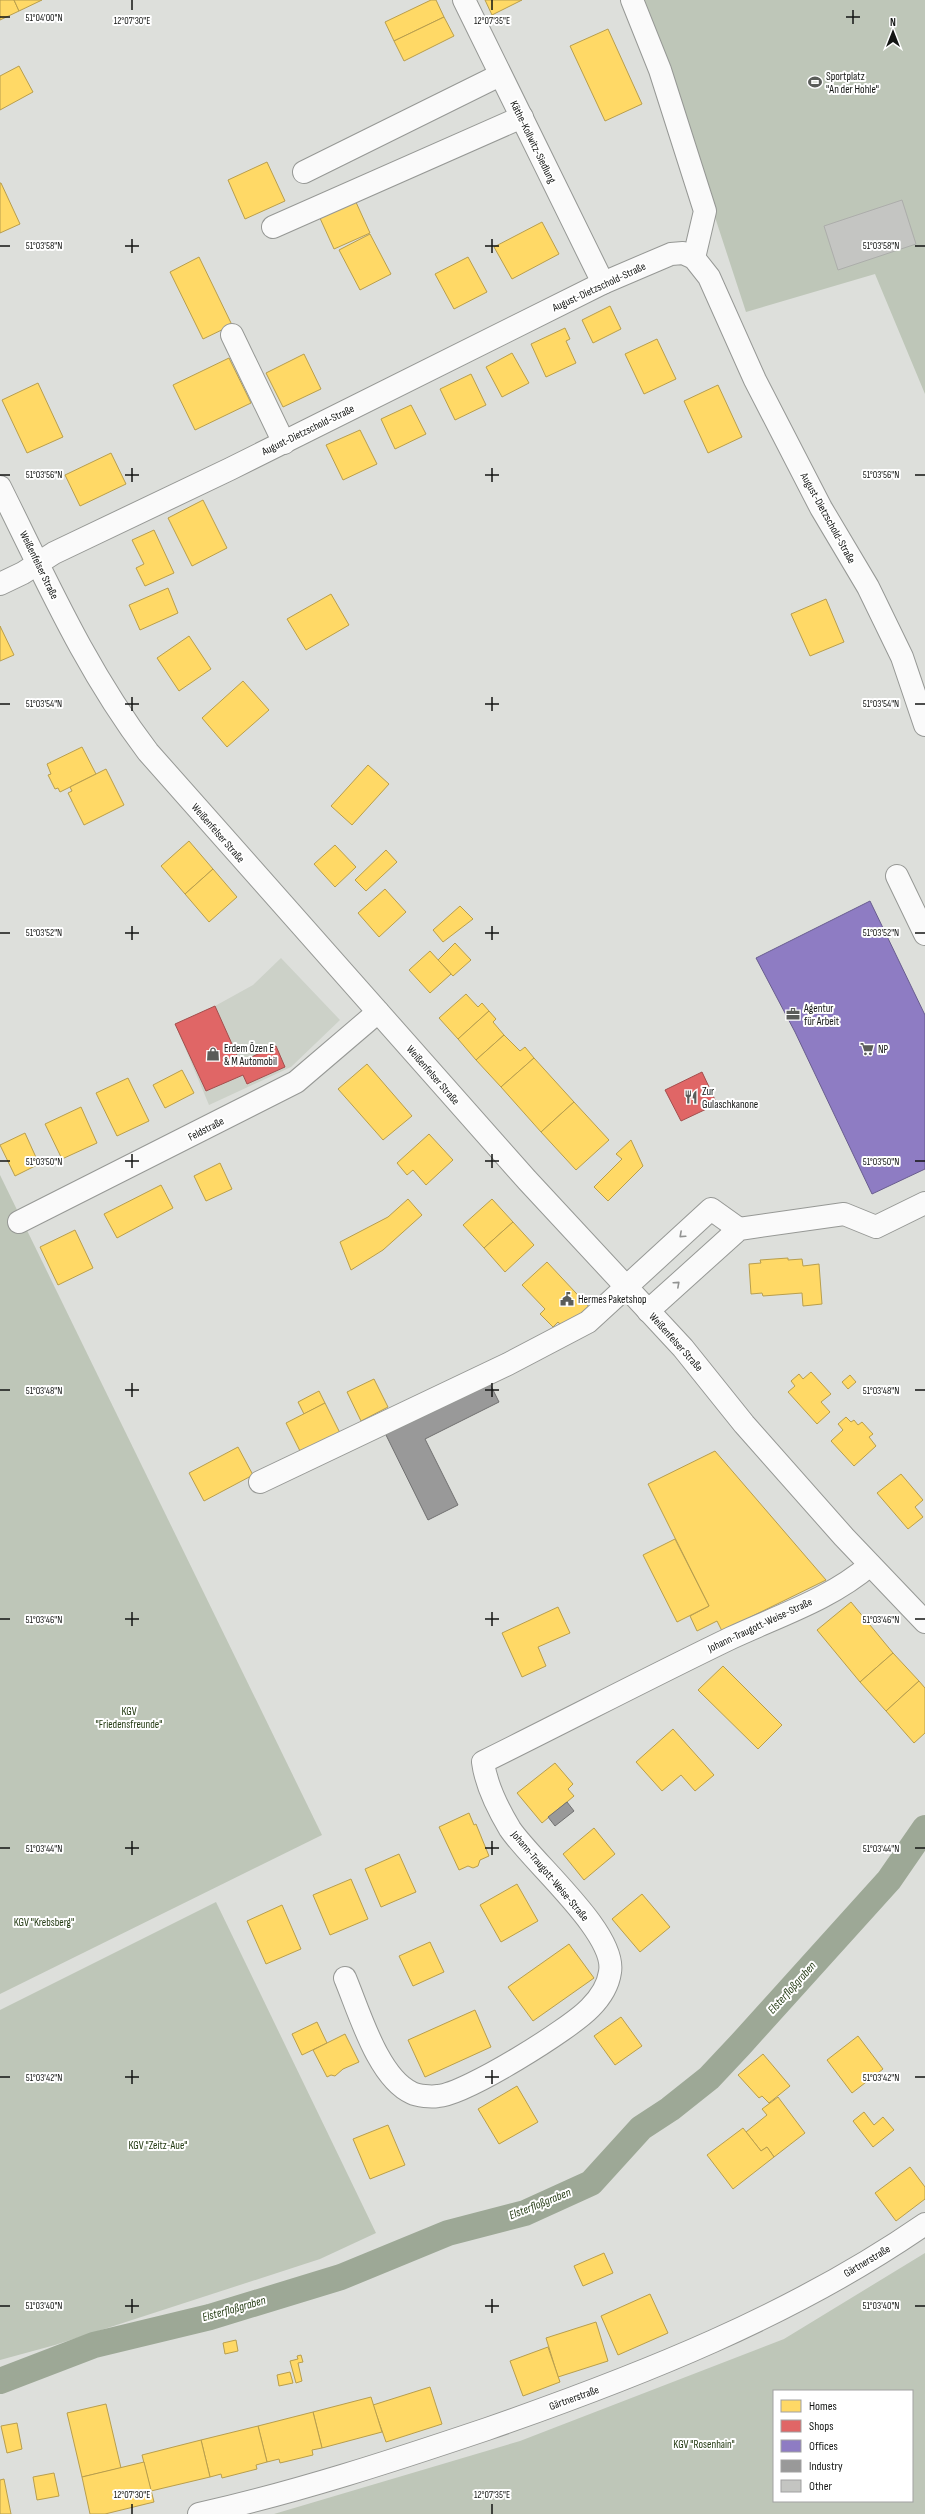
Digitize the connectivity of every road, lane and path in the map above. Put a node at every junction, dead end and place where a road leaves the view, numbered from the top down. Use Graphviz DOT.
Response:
graph roads {
  1 [pos="464,0"];
  2 [pos="632,0"];
  3 [pos="500,75"];
  4 [pos="522,117"];
  5 [pos="304,172"];
  6 [pos="273,228"];
  7 [pos="694,258"];
  8 [pos="603,284"];
  9 [pos="232,335"];
  10 [pos="284,442"];
  11 [pos="0,487"];
  12 [pos="38,563"];
  13 [pos="0,584"];
  14 [pos="925,725"];
  15 [pos="896,876"];
  16 [pos="925,934"];
  17 [pos="378,1012"];
  18 [pos="925,1203"];
  19 [pos="19,1222"];
  20 [pos="739,1229"];
  21 [pos="626,1286"];
  22 [pos="648,1311"];
  23 [pos="260,1482"];
  24 [pos="870,1565"];
  25 [pos="925,1622"];
  26 [pos="345,1978"];
  27 [pos="925,2224"];
  28 [pos="200,2514"];
  1 -- 3 [label="street, Käthe-Kollwitz-Siedlung"];
  2 -- 7 [label="street"];
  3 -- 4 [label="street, Käthe-Kollwitz-Siedlung"];
  3 -- 5 [label="street"];
  4 -- 6 [label="street"];
  4 -- 8 [label="street, Käthe-Kollwitz-Siedlung"];
  7 -- 8 [label="street, August-Dietzschold-Straße"];
  7 -- 14 [label="street, August-Dietzschold-Straße"];
  8 -- 10 [label="street, August-Dietzschold-Straße"];
  9 -- 10 [label="street"];
  10 -- 12 [label="street, August-Dietzschold-Straße"];
  11 -- 12 [label="street, Weißenfelser Straße"];
  12 -- 13 [label="street, August-Dietzschold-Straße"];
  12 -- 17 [label="street, Weißenfelser Straße"];
  15 -- 16 [label="street"];
  17 -- 19 [label="street, Feldstraße"];
  17 -- 21 [label="street, Weißenfelser Straße"];
  18 -- 20 [label="street"];
  20 -- 21 [label="street, one-way"];
  22 -- 20 [label="street, one-way"];
  21 -- 22 [label="street, Weißenfelser Straße"];
  21 -- 23 [label="street"];
  22 -- 24 [label="street, Weißenfelser Straße"];
  24 -- 25 [label="street, Weißenfelser Straße"];
  24 -- 26 [label="street, Johann-Traugott-Weise-Straße"];
  27 -- 28 [label="street, Gärtnerstraße"];
}
